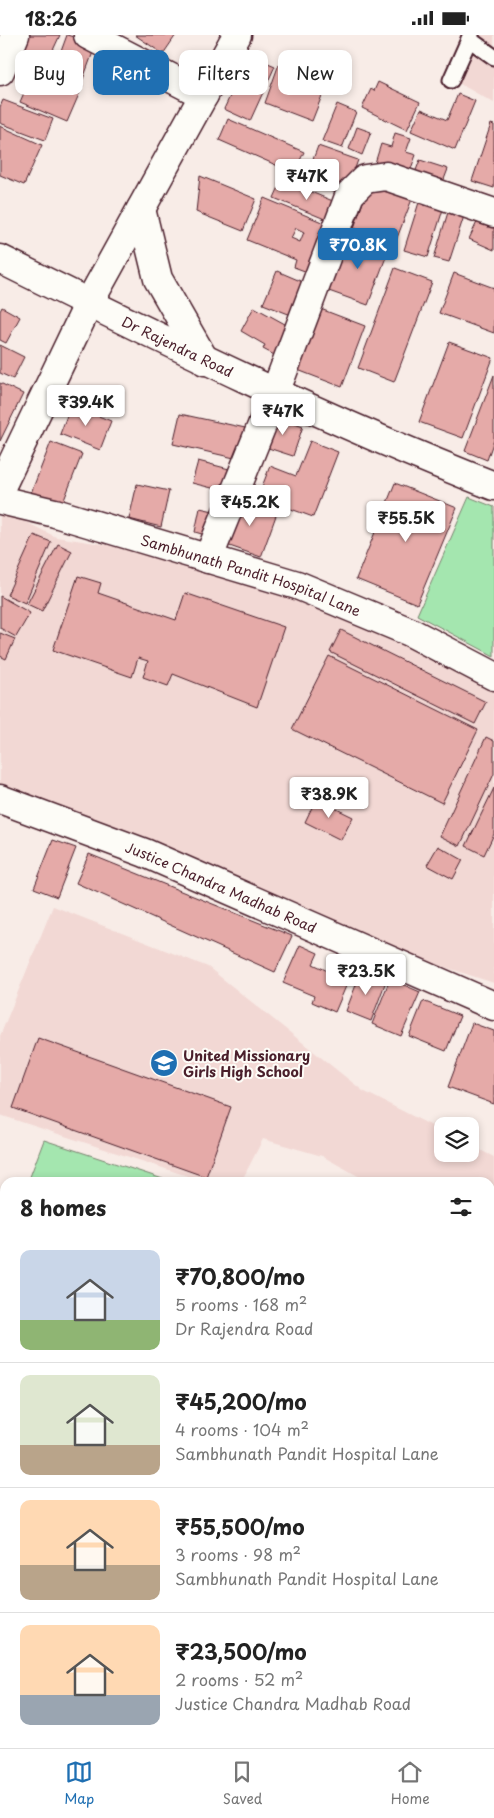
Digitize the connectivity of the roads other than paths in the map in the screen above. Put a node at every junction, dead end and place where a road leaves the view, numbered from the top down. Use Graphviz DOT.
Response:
graph roads {
  1 [pos="15,35"];
  2 [pos="88,35"];
  3 [pos="237,35"];
  4 [pos="470,37"];
  5 [pos="229,50"];
  6 [pos="494,57"];
  7 [pos="0,71"];
  8 [pos="451,80"];
  9 [pos="179,82"];
  10 [pos="204,95"];
  11 [pos="141,209"];
  12 [pos="494,213"];
  13 [pos="0,259"];
  14 [pos="89,303"];
  15 [pos="205,361"];
  16 [pos="275,393"];
  17 [pos="494,486"];
  18 [pos="0,489"];
  19 [pos="0,500"];
  20 [pos="208,559"];
  21 [pos="494,676"];
  22 [pos="0,799"];
  23 [pos="494,1006"];
  1 -- 7 [label="street"];
  2 -- 9 [label="street"];
  3 -- 5 [label="street"];
  4 -- 6 [label="lane"];
  4 -- 8 [label="lane"];
  10 -- 11 [label="street"];
  11 -- 14 [label="street"];
  11 -- 15 [label="street"];
  12 -- 16 [label="street"];
  13 -- 14 [label="street, Dr Rajendra Road"];
  14 -- 15 [label="street, Dr Rajendra Road"];
  14 -- 18 [label="street"];
  15 -- 16 [label="street, Dr Rajendra Road"];
  16 -- 17 [label="street, Dr Rajendra Road"];
  16 -- 20 [label="street"];
  19 -- 20 [label="street, Sambhunath Pandit Hospital Lane"];
  20 -- 21 [label="street, Sambhunath Pandit Hospital Lane"];
  22 -- 23 [label="street, Justice Chandra Madhab Road"];
}
